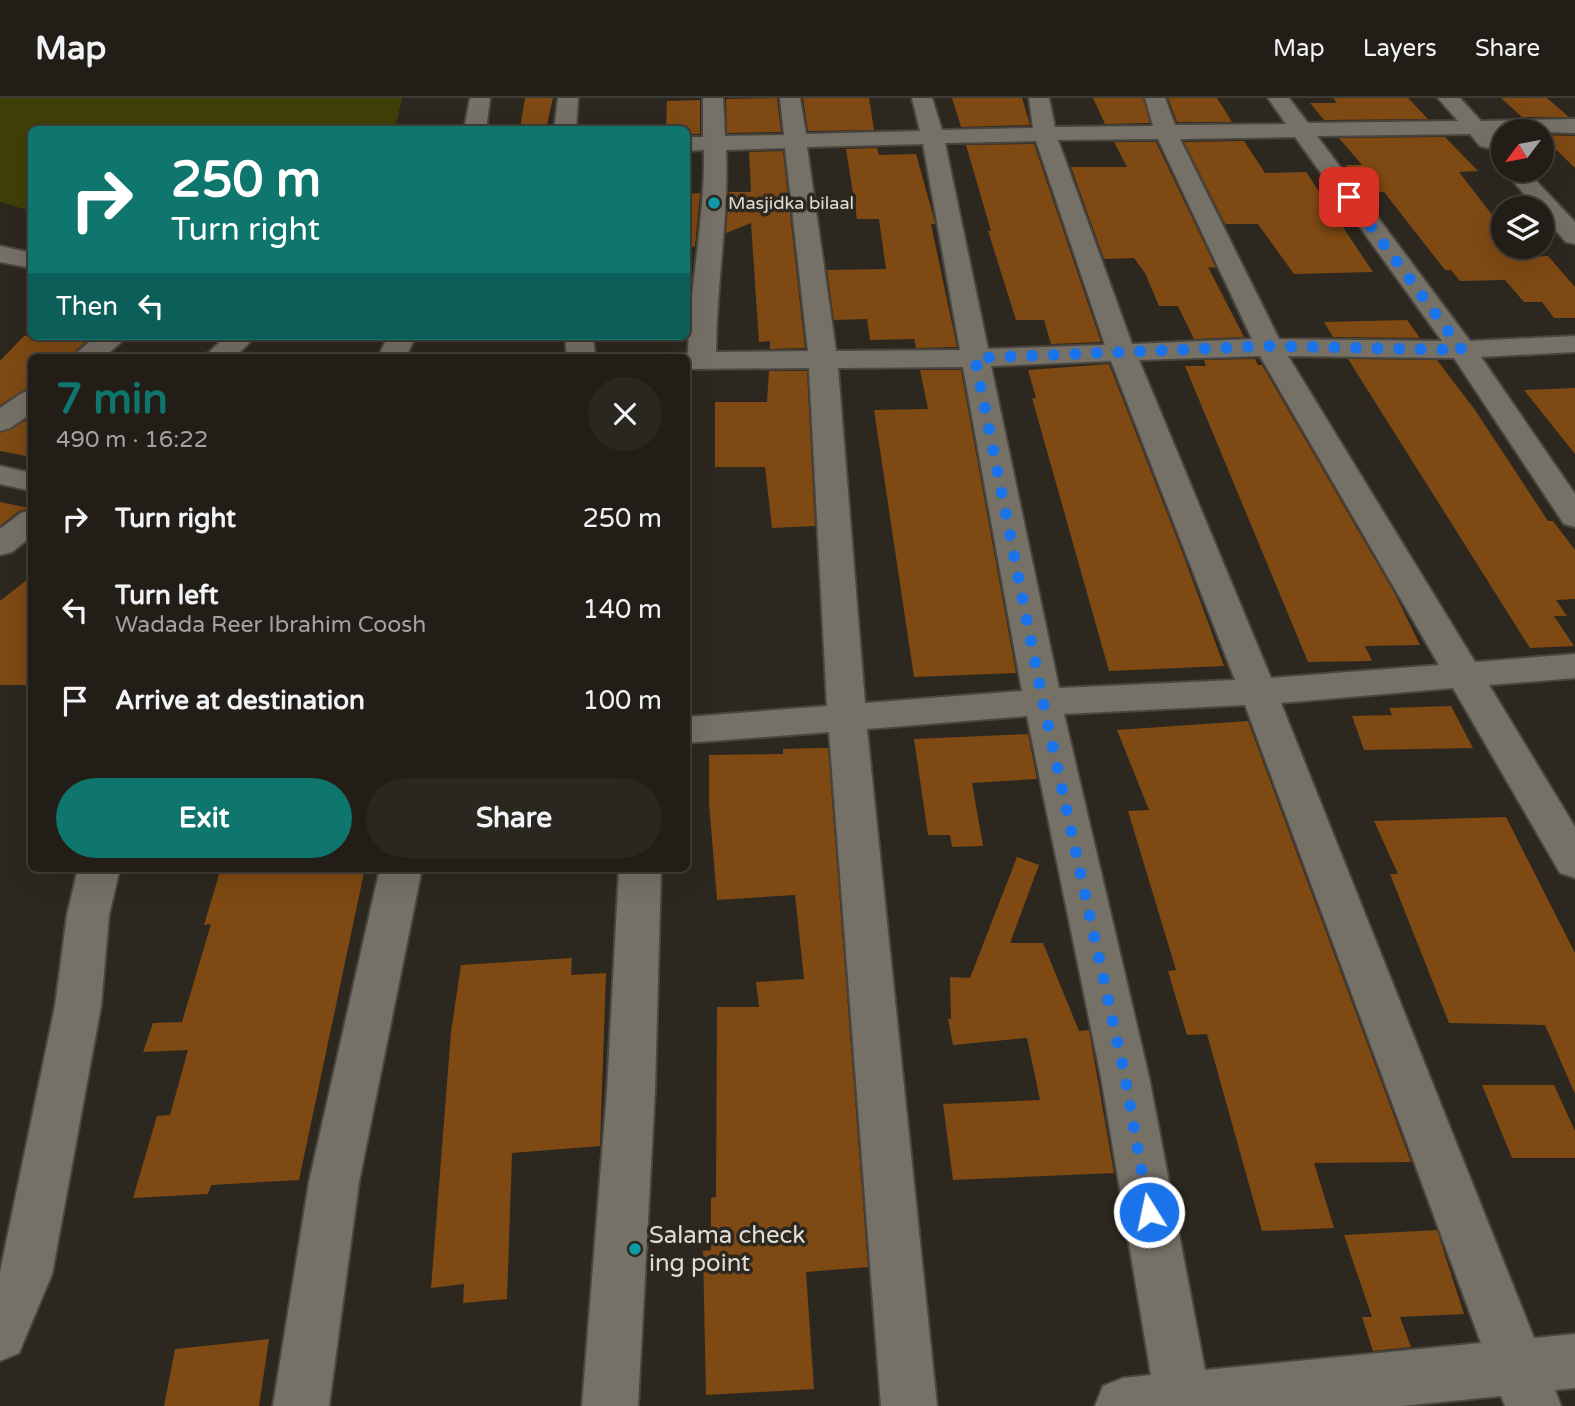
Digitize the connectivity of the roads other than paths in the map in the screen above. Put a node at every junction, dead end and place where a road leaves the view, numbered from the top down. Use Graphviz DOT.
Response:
graph roads {
  1 [pos="480,98"];
  2 [pos="568,98"];
  3 [pos="713,98"];
  4 [pos="790,98"];
  5 [pos="922,98"];
  6 [pos="1155,98"];
  7 [pos="1278,98"];
  8 [pos="1448,98"];
  9 [pos="1042,116"];
  10 [pos="476,126"];
  11 [pos="565,126"];
  12 [pos="1575,126"];
  13 [pos="1476,128"];
  14 [pos="1300,131"];
  15 [pos="1167,135"];
  16 [pos="933,139"];
  17 [pos="797,140"];
  18 [pos="690,144"];
  19 [pos="716,144"];
  20 [pos="1491,145"];
  21 [pos="1525,182"];
  22 [pos="1575,237"];
  23 [pos="0,254"];
  24 [pos="28,260"];
  25 [pos="109,340"];
  26 [pos="237,340"];
  27 [pos="1575,344"];
  28 [pos="1269,346"];
  29 [pos="1462,350"];
  30 [pos="90,354"];
  31 [pos="221,354"];
  32 [pos="1122,354"];
  33 [pos="975,358"];
  34 [pos="823,359"];
  35 [pos="694,361"];
  36 [pos="28,402"];
  37 [pos="0,422"];
  38 [pos="0,475"];
  39 [pos="28,481"];
  40 [pos="1575,517"];
  41 [pos="28,523"];
  42 [pos="0,545"];
  43 [pos="1575,666"];
  44 [pos="1466,676"];
  45 [pos="1258,692"];
  46 [pos="1043,702"];
  47 [pos="847,719"];
  48 [pos="690,730"];
  49 [pos="1575,862"];
  50 [pos="98,872"];
  51 [pos="400,872"];
  52 [pos="640,872"];
  53 [pos="0,1334"];
  54 [pos="1575,1361"];
  55 [pos="1525,1386"];
  56 [pos="1183,1403"];
  57 [pos="301,1406"];
  58 [pos="610,1406"];
  59 [pos="909,1406"];
  60 [pos="1123,1406"];
  1 -- 10 [label="street"];
  2 -- 11 [label="street"];
  3 -- 19 [label="street"];
  4 -- 17 [label="street"];
  5 -- 16 [label="street"];
  6 -- 15 [label="street"];
  7 -- 14 [label="street"];
  8 -- 13 [label="street"];
  9 -- 15 [label="street"];
  9 -- 16 [label="street"];
  9 -- 32 [label="street"];
  12 -- 13 [label="street"];
  13 -- 14 [label="street"];
  13 -- 20 [label="street"];
  14 -- 15 [label="street"];
  14 -- 29 [label="street"];
  15 -- 28 [label="street"];
  16 -- 17 [label="street"];
  16 -- 33 [label="street"];
  17 -- 19 [label="street"];
  17 -- 34 [label="street"];
  18 -- 19 [label="street"];
  19 -- 35 [label="street"];
  21 -- 22 [label="street"];
  23 -- 24 [label="street"];
  25 -- 30 [label="street"];
  26 -- 31 [label="street"];
  27 -- 29 [label="street"];
  28 -- 29 [label="street"];
  28 -- 32 [label="street"];
  28 -- 44 [label="street"];
  29 -- 40 [label="street"];
  32 -- 33 [label="street"];
  32 -- 45 [label="street"];
  33 -- 34 [label="street"];
  33 -- 46 [label="street"];
  34 -- 35 [label="street"];
  34 -- 47 [label="street"];
  36 -- 37 [label="street"];
  38 -- 39 [label="street"];
  41 -- 42 [label="street"];
  43 -- 44 [label="street"];
  44 -- 45 [label="street"];
  44 -- 49 [label="street"];
  45 -- 46 [label="street"];
  45 -- 55 [label="street"];
  46 -- 47 [label="street"];
  46 -- 56 [label="street"];
  47 -- 48 [label="street"];
  47 -- 59 [label="street"];
  50 -- 53 [label="street"];
  51 -- 57 [label="street"];
  52 -- 58 [label="street"];
  54 -- 55 [label="street"];
  55 -- 56 [label="street"];
  56 -- 60 [label="street"];
}
